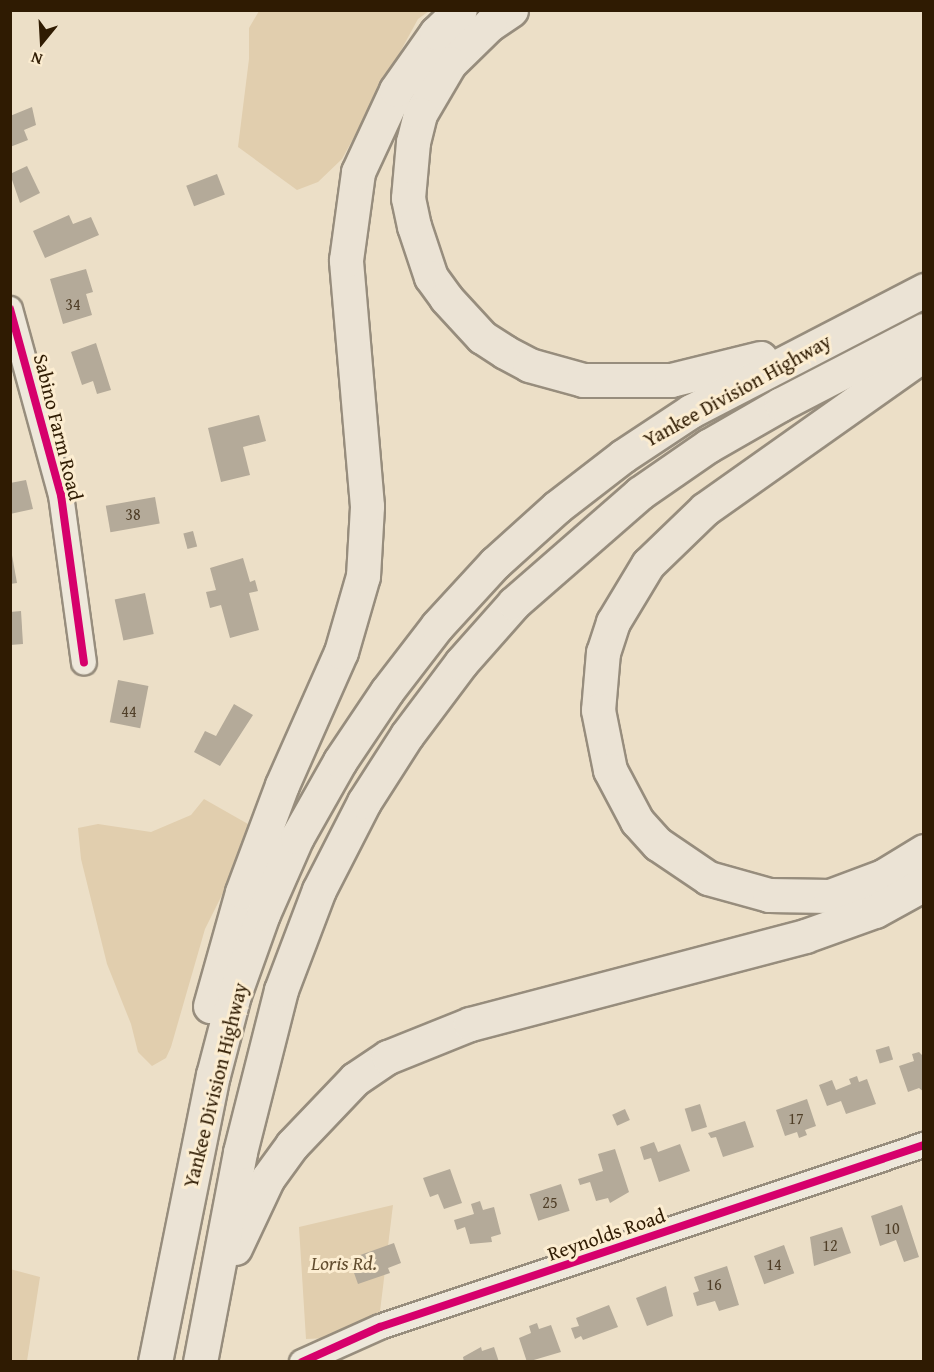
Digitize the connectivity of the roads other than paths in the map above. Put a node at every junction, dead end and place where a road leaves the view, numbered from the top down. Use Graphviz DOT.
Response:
graph roads {
  1 [pos="460,10"];
  2 [pos="511,10"];
  3 [pos="924,290"];
  4 [pos="10,309"];
  5 [pos="871,317"];
  6 [pos="924,330"];
  7 [pos="924,354"];
  8 [pos="84,662"];
  9 [pos="924,850"];
  10 [pos="924,884"];
  11 [pos="924,1145"];
  12 [pos="187,1198"];
  13 [pos="202,1351"];
  14 [pos="155,1362"];
  15 [pos="302,1362"];
  1 -- 12 [label="highway"];
  2 -- 5 [label="highway"];
  3 -- 5 [label="highway, Yankee Division Highway"];
  4 -- 8 [label="street, Sabino Farm Road"];
  5 -- 12 [label="highway, Yankee Division Highway"];
  6 -- 13 [label="highway, Yankee Division Highway"];
  7 -- 9 [label="highway"];
  10 -- 13 [label="highway"];
  11 -- 15 [label="street, Reynolds Road"];
  12 -- 14 [label="highway, Yankee Division Highway"];
}
